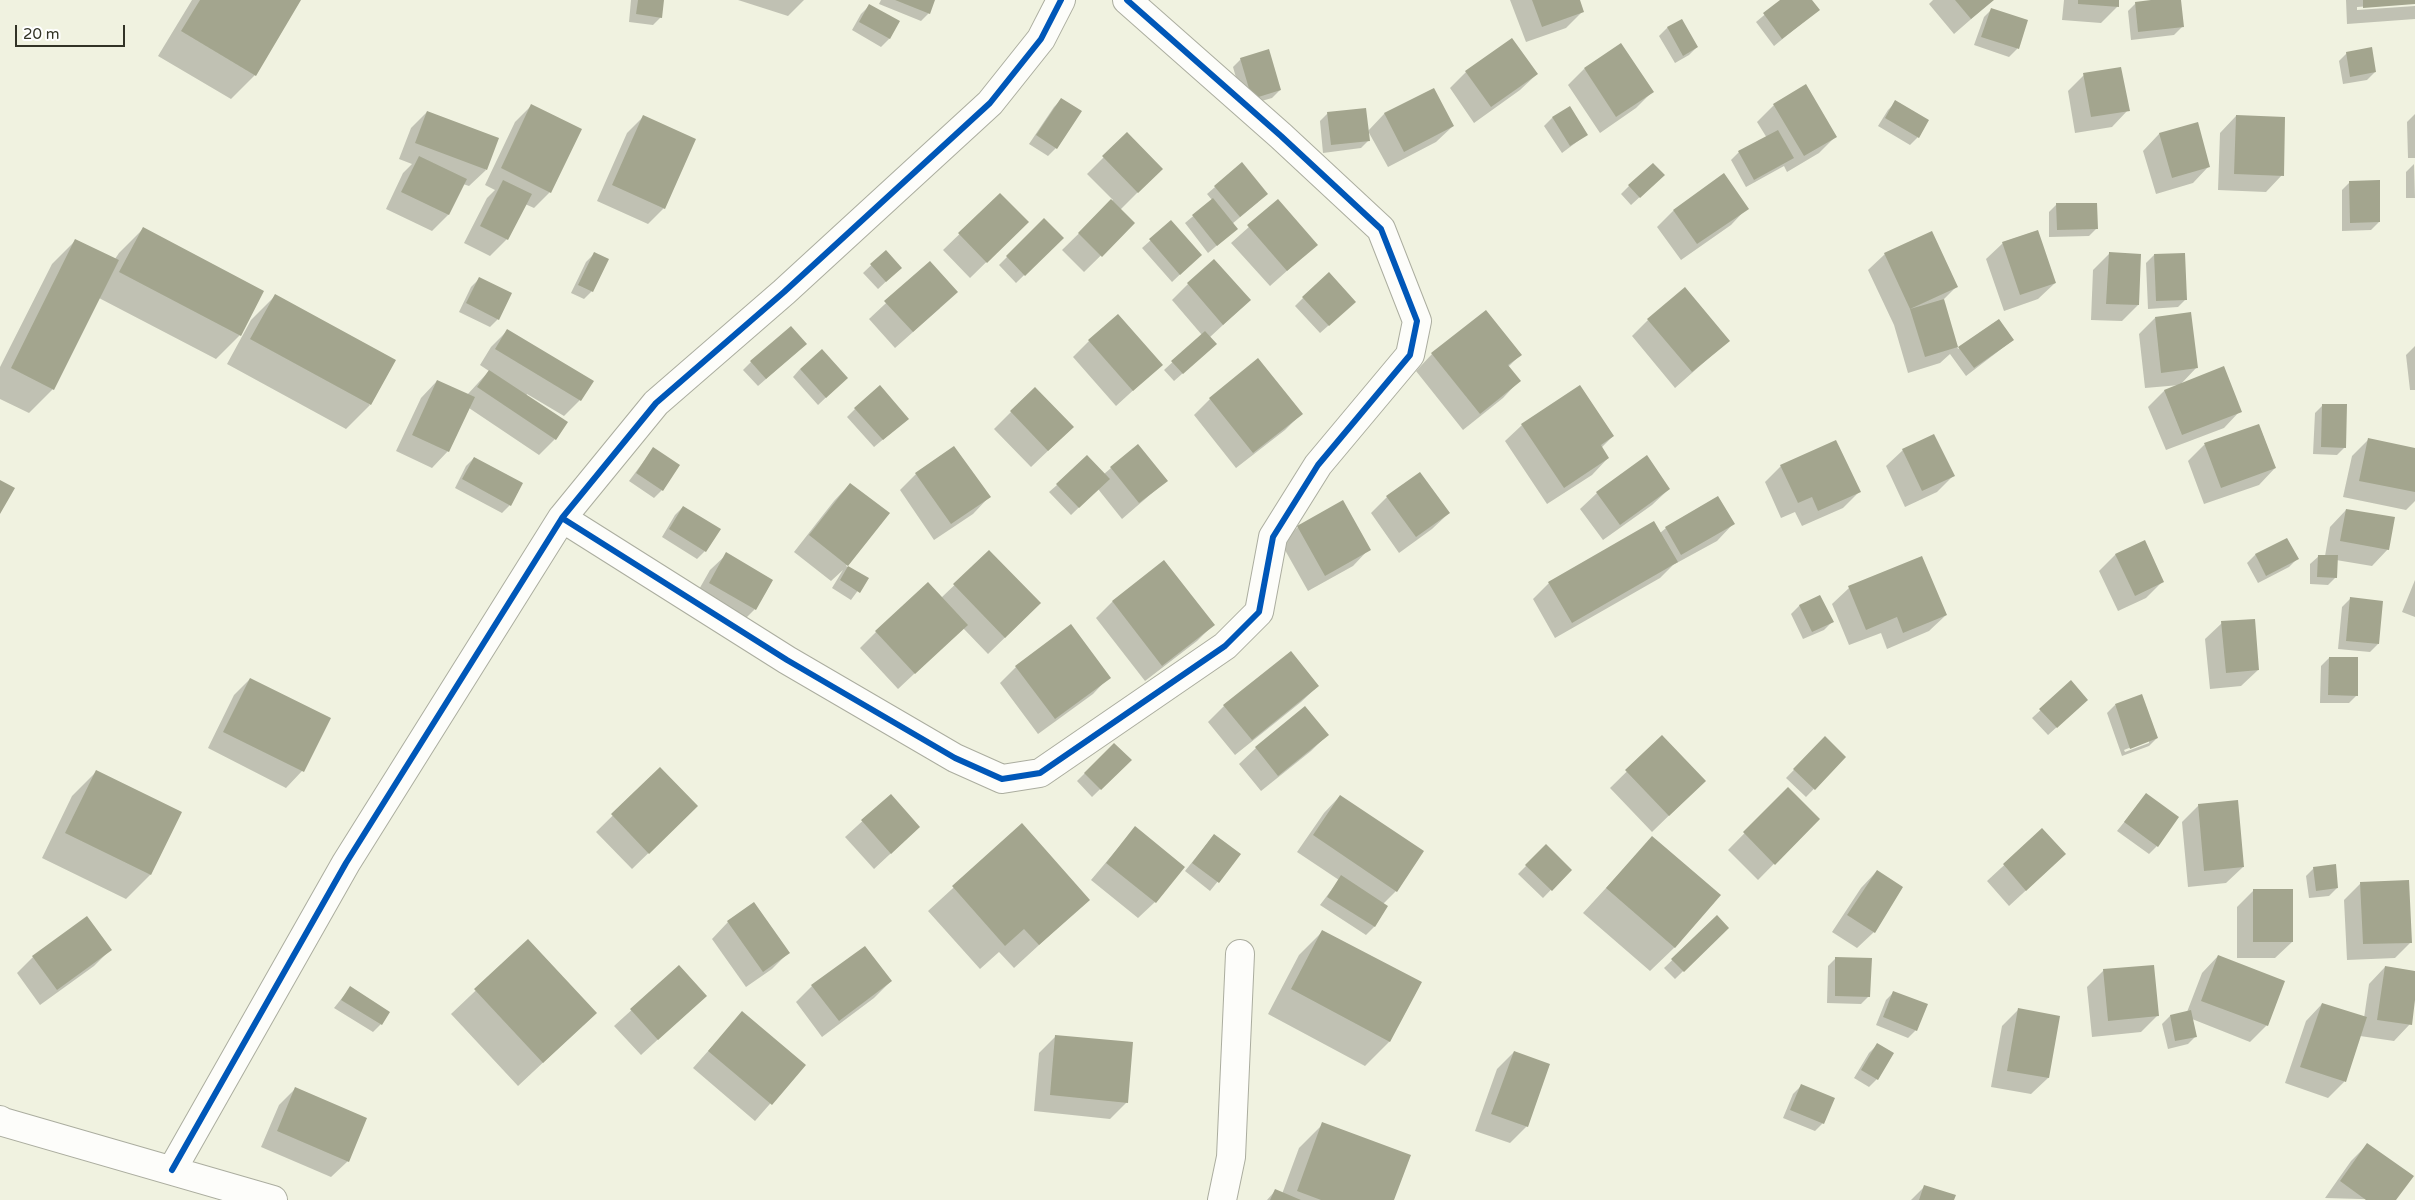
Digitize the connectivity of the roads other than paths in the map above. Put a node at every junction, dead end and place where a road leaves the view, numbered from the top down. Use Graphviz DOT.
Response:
graph roads {
  1 [pos="1061,0"];
  2 [pos="1126,0"];
  3 [pos="562,518"];
  4 [pos="1240,954"];
  5 [pos="1,1123"];
  6 [pos="172,1170"];
  7 [pos="273,1200"];
  8 [pos="1222,1200"];
  1 -- 3 [label="street"];
  2 -- 3 [label="street"];
  3 -- 6 [label="street"];
  4 -- 8 [label="street"];
  5 -- 6 [label="street"];
  6 -- 7 [label="street"];
}
